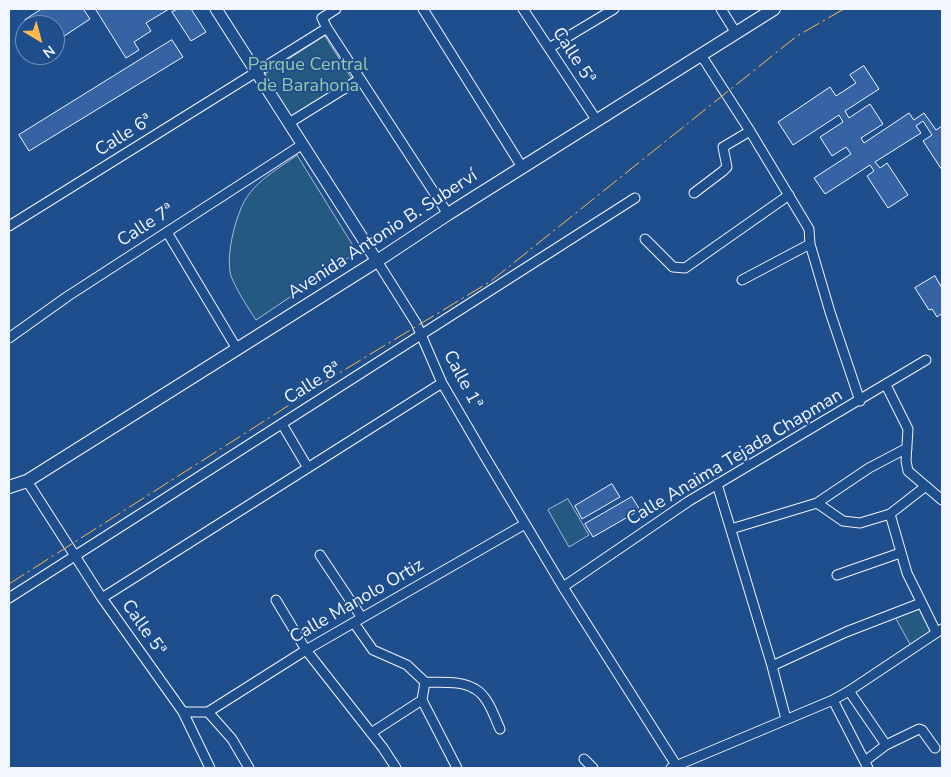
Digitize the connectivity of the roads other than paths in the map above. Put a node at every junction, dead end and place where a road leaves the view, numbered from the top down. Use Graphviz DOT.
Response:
graph roads {
  1 [pos="216,9"];
  2 [pos="336,9"];
  3 [pos="423,9"];
  4 [pos="523,9"];
  5 [pos="614,9"];
  6 [pos="721,9"];
  7 [pos="774,9"];
  8 [pos="327,28"];
  9 [pos="736,33"];
  10 [pos="548,48"];
  11 [pos="701,55"];
  12 [pos="257,73"];
  13 [pos="360,79"];
  14 [pos="597,121"];
  15 [pos="289,123"];
  16 [pos="750,131"];
  17 [pos="303,144"];
  18 [pos="522,168"];
  19 [pos="694,192"];
  20 [pos="789,195"];
  21 [pos="634,198"];
  22 [pos="448,214"];
  23 [pos="9,226"];
  24 [pos="167,232"];
  25 [pos="645,239"];
  26 [pos="810,244"];
  27 [pos="377,261"];
  28 [pos="742,280"];
  29 [pos="421,335"];
  30 [pos="9,338"];
  31 [pos="237,349"];
  32 [pos="926,360"];
  33 [pos="442,383"];
  34 [pos="886,385"];
  35 [pos="860,401"];
  36 [pos="282,424"];
  37 [pos="907,448"];
  38 [pos="308,468"];
  39 [pos="27,481"];
  40 [pos="716,484"];
  41 [pos="926,486"];
  42 [pos="9,488"];
  43 [pos="942,500"];
  44 [pos="817,503"];
  45 [pos="890,514"];
  46 [pos="525,524"];
  47 [pos="730,529"];
  48 [pos="900,553"];
  49 [pos="320,555"];
  50 [pos="75,556"];
  51 [pos="837,575"];
  52 [pos="563,586"];
  53 [pos="9,598"];
  54 [pos="102,598"];
  55 [pos="276,600"];
  56 [pos="922,604"];
  57 [pos="362,618"];
  58 [pos="354,623"];
  59 [pos="939,630"];
  60 [pos="306,650"];
  61 [pos="772,666"];
  62 [pos="425,682"];
  63 [pos="849,691"];
  64 [pos="422,700"];
  65 [pos="833,700"];
  66 [pos="183,712"];
  67 [pos="208,712"];
  68 [pos="786,719"];
  69 [pos="500,728"];
  70 [pos="371,733"];
  71 [pos="886,745"];
  72 [pos="935,748"];
  73 [pos="584,760"];
  74 [pos="866,764"];
  75 [pos="675,767"];
  76 [pos="210,768"];
  77 [pos="249,768"];
  78 [pos="396,768"];
  79 [pos="457,768"];
  80 [pos="593,768"];
  1 -- 12 [label="street, Calle 1ª"];
  2 -- 8 [label="street"];
  3 -- 18 [label="street"];
  4 -- 10 [label="street, Calle 5ª"];
  5 -- 10 [label="street"];
  6 -- 9 [label="street"];
  7 -- 9 [label="main road, Avenida Antonio B. Suberví"];
  8 -- 12 [label="street, Calle 6ª"];
  8 -- 13 [label="street"];
  9 -- 11 [label="main road, Avenida Antonio B. Suberví"];
  10 -- 14 [label="street, Calle 5ª"];
  11 -- 14 [label="main road, Avenida Antonio B. Suberví"];
  11 -- 16 [label="street"];
  12 -- 15 [label="street, Calle 1ª"];
  12 -- 23 [label="street, Calle 6ª"];
  13 -- 15 [label="street"];
  13 -- 22 [label="street"];
  14 -- 18 [label="main road, Avenida Antonio B. Suberví"];
  15 -- 17 [label="street, Calle 1ª"];
  16 -- 19 [label="street"];
  16 -- 20 [label="street"];
  17 -- 24 [label="street, Calle 7ª"];
  17 -- 27 [label="street, Calle 1ª"];
  18 -- 22 [label="main road, Avenida Antonio B. Suberví"];
  20 -- 25 [label="street"];
  20 -- 26 [label="street"];
  21 -- 29 [label="street, Calle 8ª"];
  22 -- 27 [label="main road, Avenida Antonio B. Suberví"];
  24 -- 30 [label="street, Calle 7ª"];
  24 -- 31 [label="street"];
  26 -- 28 [label="street"];
  26 -- 35 [label="street"];
  27 -- 29 [label="street, Calle 1ª"];
  27 -- 31 [label="main road, Avenida Antonio B. Suberví"];
  29 -- 33 [label="street, Calle 1ª"];
  29 -- 36 [label="street, Calle 8ª"];
  31 -- 39 [label="main road, Avenida Antonio B. Suberví"];
  32 -- 34 [label="street, Calle Anaima Tejada Chapman"];
  33 -- 38 [label="street"];
  33 -- 46 [label="street, Calle 1ª"];
  34 -- 35 [label="street, Calle Anaima Tejada Chapman"];
  34 -- 37 [label="street"];
  35 -- 40 [label="street, Calle Anaima Tejada Chapman"];
  36 -- 38 [label="street"];
  36 -- 50 [label="street, Calle 8ª"];
  37 -- 41 [label="street"];
  37 -- 44 [label="street"];
  38 -- 54 [label="street"];
  39 -- 42 [label="main road, Avenida Antonio B. Suberví"];
  39 -- 50 [label="street, Calle 5ª"];
  40 -- 47 [label="street"];
  40 -- 52 [label="street, Calle Anaima Tejada Chapman"];
  41 -- 43 [label="street"];
  41 -- 45 [label="street"];
  44 -- 45 [label="street"];
  44 -- 47 [label="street"];
  45 -- 48 [label="street"];
  46 -- 52 [label="street, Calle 1ª"];
  46 -- 57 [label="street, Calle Manolo Ortiz"];
  47 -- 61 [label="street"];
  48 -- 51 [label="street"];
  48 -- 56 [label="street"];
  49 -- 57 [label="street"];
  50 -- 53 [label="street, Calle 8ª"];
  50 -- 54 [label="street, Calle 5ª"];
  52 -- 75 [label="street, Calle 1ª"];
  54 -- 66 [label="street, Calle 5ª"];
  55 -- 60 [label="street"];
  56 -- 59 [label="street"];
  56 -- 61 [label="street"];
  57 -- 58 [label="street, Calle Manolo Ortiz"];
  58 -- 60 [label="street, Calle Manolo Ortiz"];
  58 -- 62 [label="street"];
  59 -- 63 [label="street"];
  60 -- 67 [label="street, Calle Manolo Ortiz"];
  60 -- 70 [label="street"];
  61 -- 68 [label="street"];
  62 -- 64 [label="street"];
  62 -- 69 [label="street"];
  63 -- 65 [label="street"];
  63 -- 71 [label="street"];
  64 -- 70 [label="street"];
  64 -- 79 [label="street"];
  65 -- 68 [label="street"];
  65 -- 74 [label="street"];
  66 -- 67 [label="street"];
  66 -- 76 [label="street, Calle 5ª"];
  67 -- 77 [label="street"];
  68 -- 75 [label="street"];
  70 -- 78 [label="street"];
  71 -- 72 [label="street"];
  71 -- 74 [label="street"];
  73 -- 80 [label="street"];
}
